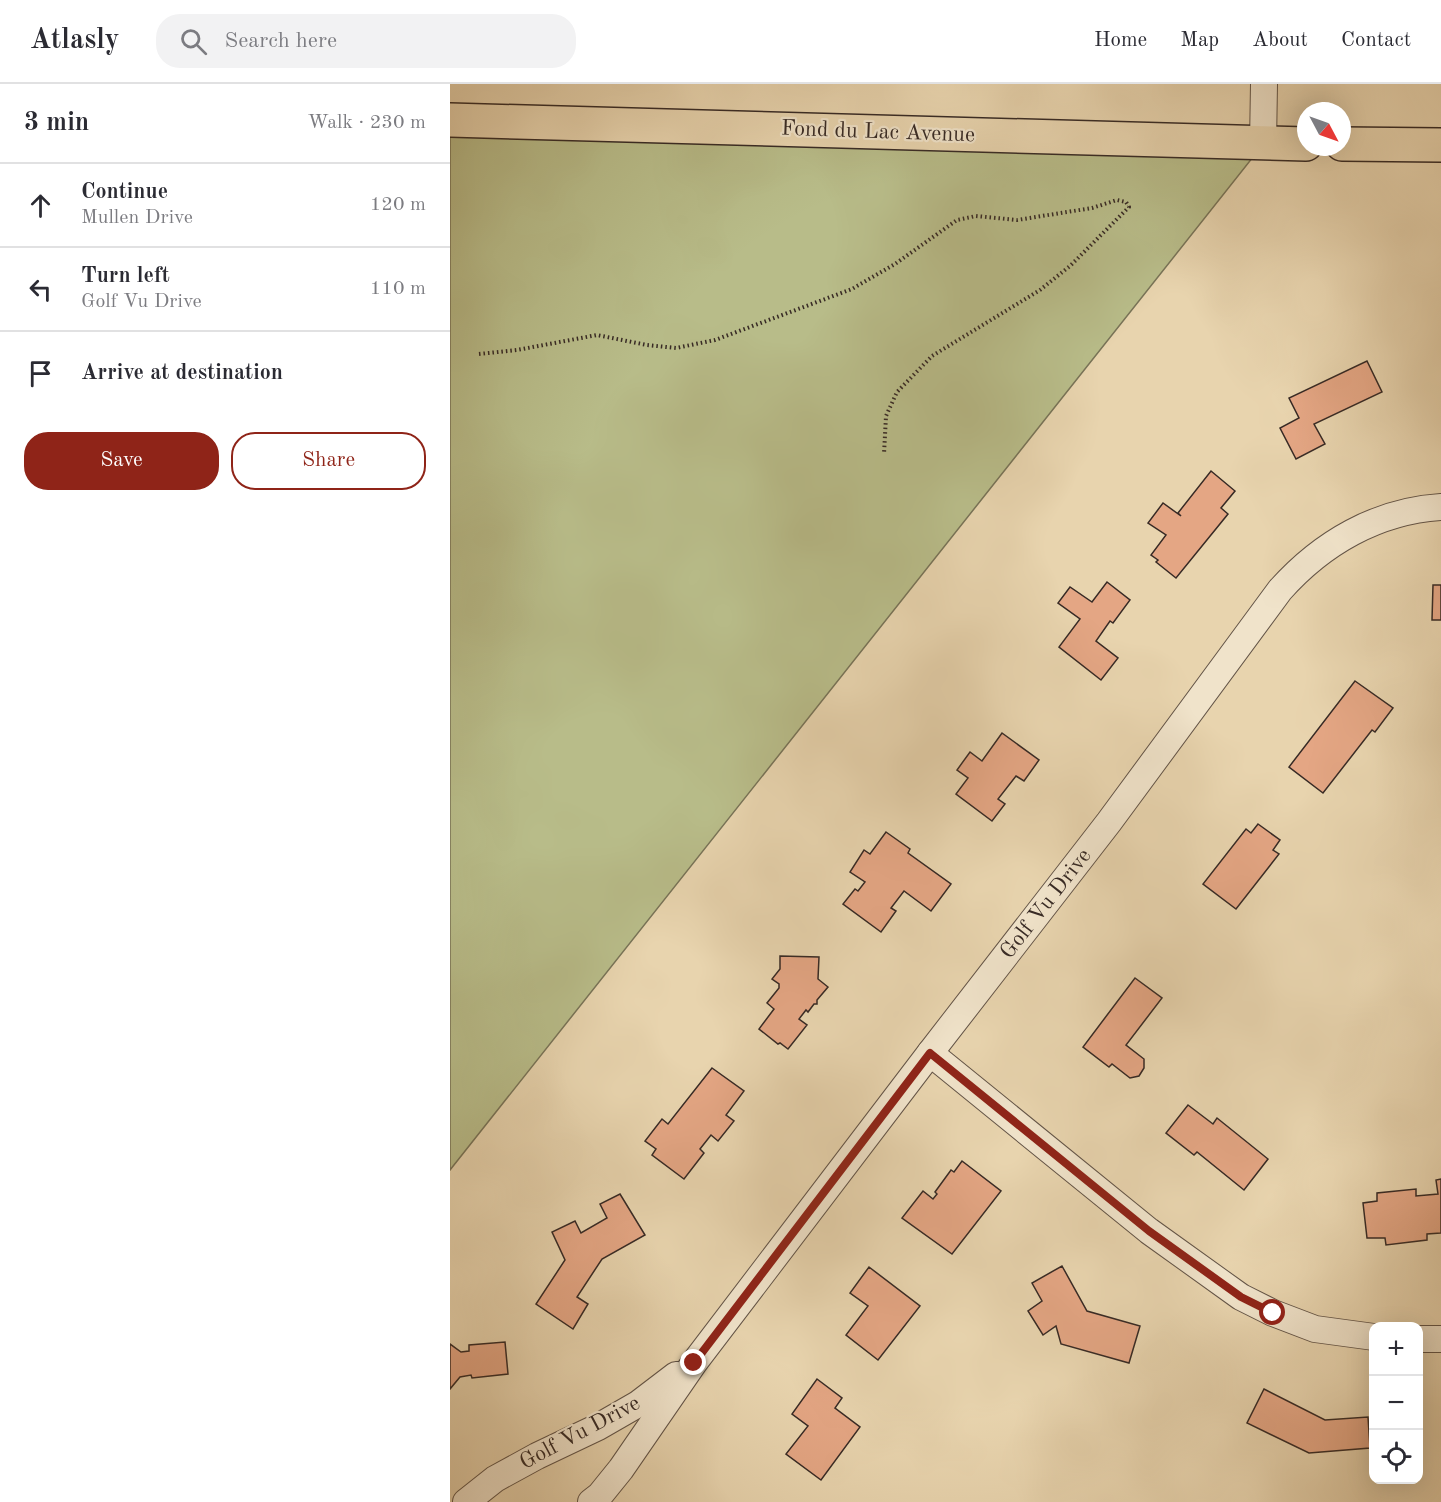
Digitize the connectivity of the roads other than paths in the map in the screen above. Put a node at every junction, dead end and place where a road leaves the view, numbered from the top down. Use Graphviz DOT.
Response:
graph roads {
  1 [pos="1264,84"];
  2 [pos="450,120"];
  3 [pos="1263,144"];
  4 [pos="1297,144"];
  5 [pos="1351,144"];
  6 [pos="1441,146"];
  7 [pos="1441,507"];
  8 [pos="930,1053"];
  9 [pos="1369,1336"];
  10 [pos="1423,1339"];
  11 [pos="1441,1339"];
  12 [pos="694,1363"];
  13 [pos="466,1502"];
  14 [pos="591,1502"];
  1 -- 3 [label="street"];
  2 -- 3 [label="main road, Fond du Lac Avenue"];
  3 -- 4 [label="main road, Fond du Lac Avenue"];
  5 -- 6 [label="main road"];
  7 -- 8 [label="street, Golf Vu Drive"];
  8 -- 9 [label="street"];
  8 -- 12 [label="street, Golf Vu Drive"];
  10 -- 11 [label="street"];
  12 -- 13 [label="street, Golf Vu Drive"];
  12 -- 14 [label="street, Golf Vu Drive"];
}
